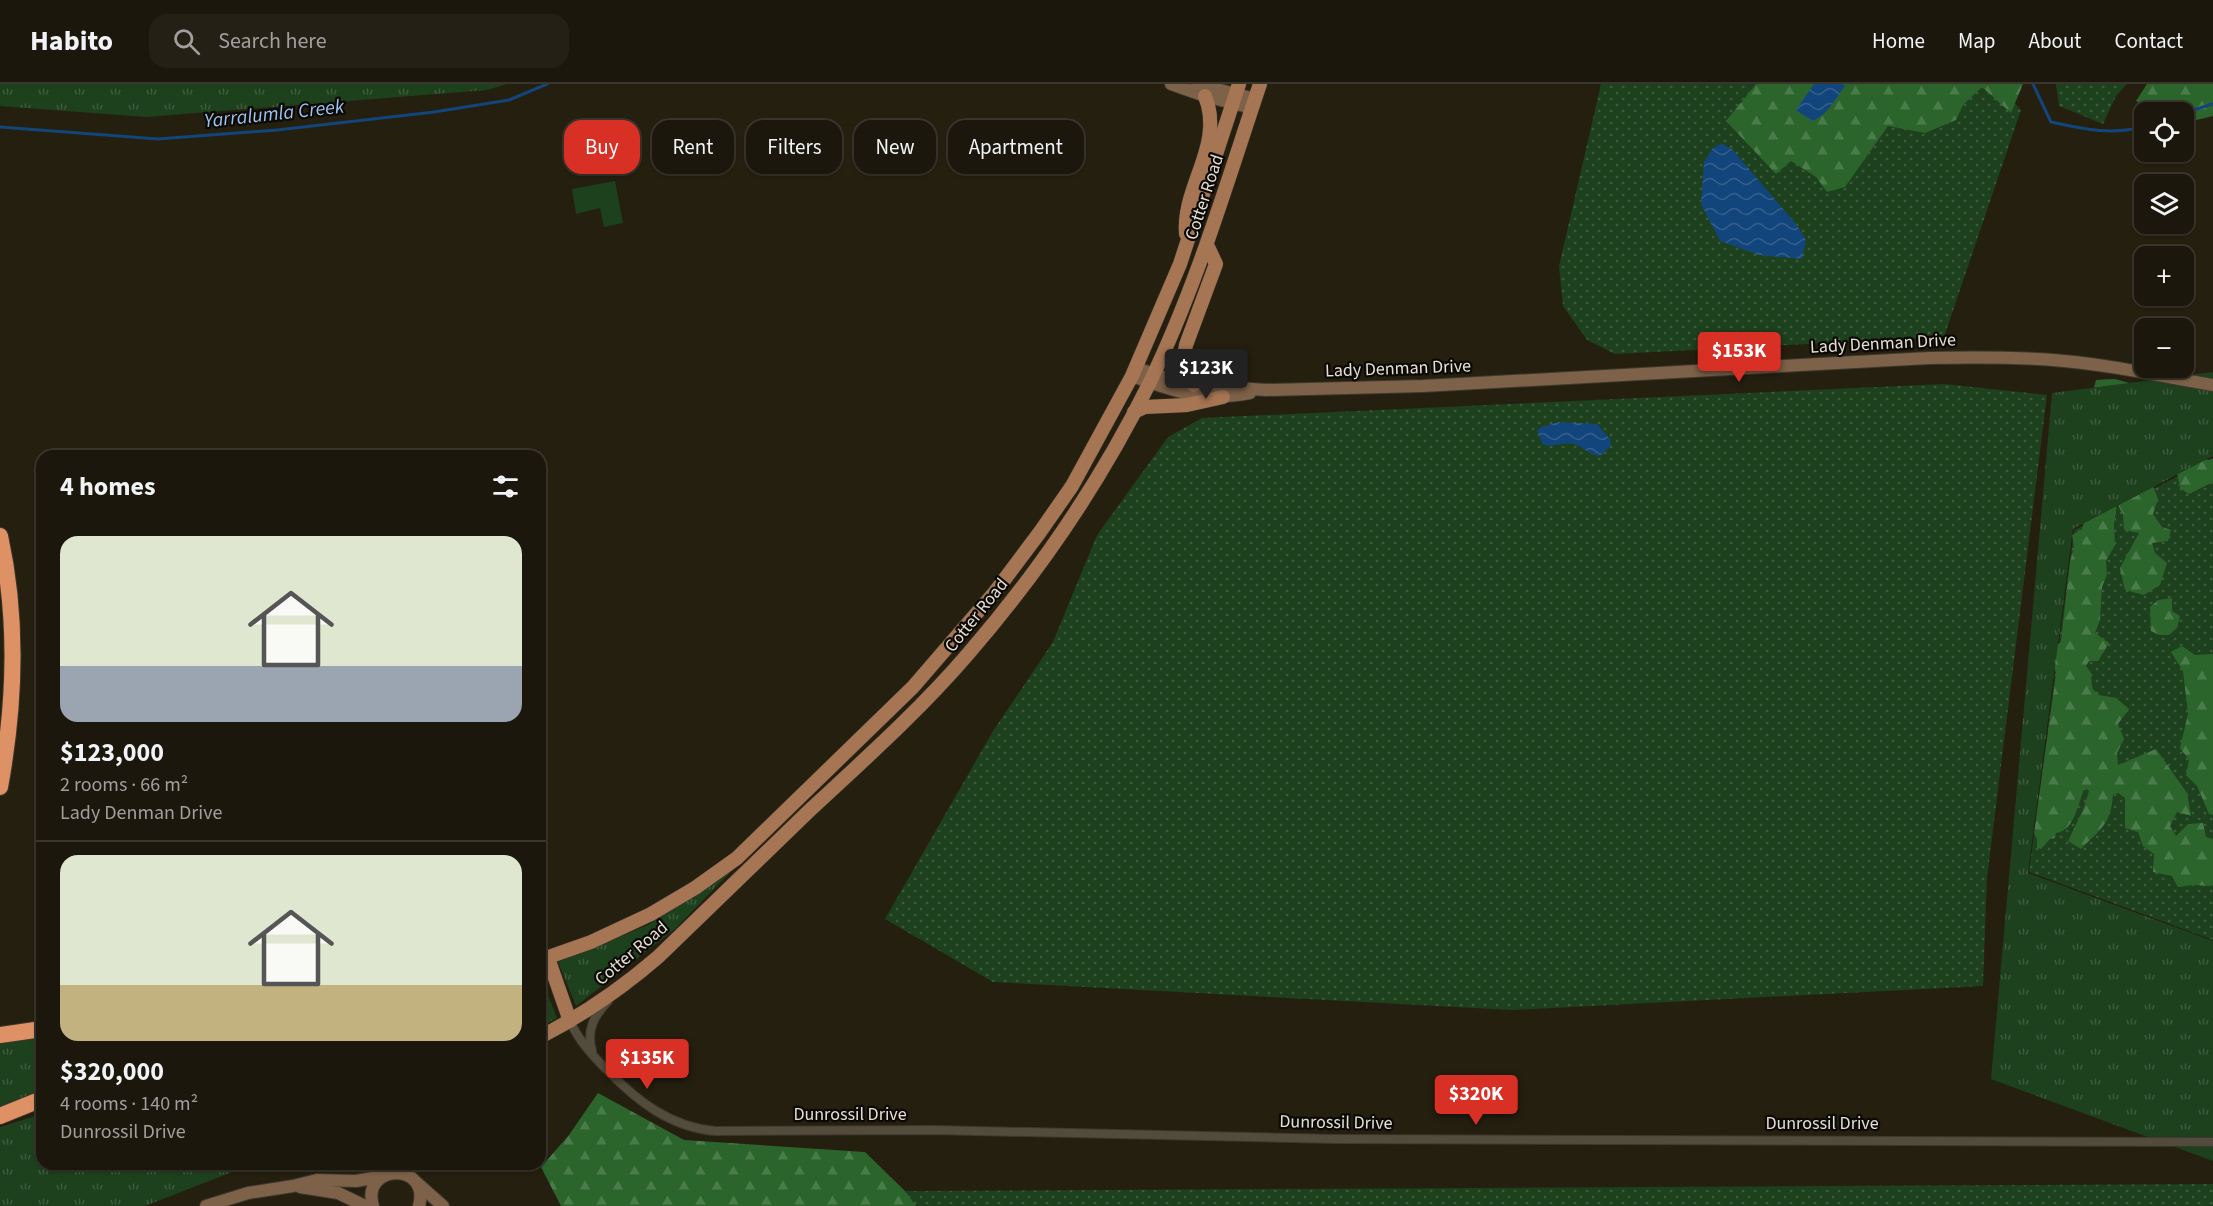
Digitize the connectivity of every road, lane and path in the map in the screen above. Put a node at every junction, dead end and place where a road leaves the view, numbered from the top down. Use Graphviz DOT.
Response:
graph roads {
  1 [pos="1171,84"];
  2 [pos="1197,84"];
  3 [pos="1260,84"];
  4 [pos="1236,94"];
  5 [pos="1205,96"];
  6 [pos="1253,104"];
  7 [pos="1186,243"];
  8 [pos="1207,245"];
  9 [pos="1134,372"];
  10 [pos="1151,379"];
  11 [pos="1194,385"];
  12 [pos="2213,385"];
  13 [pos="1266,390"];
  14 [pos="1223,398"];
  15 [pos="1134,412"];
  16 [pos="0,536"];
  17 [pos="0,787"];
  18 [pos="546,958"];
  19 [pos="546,964"];
  20 [pos="626,984"];
  21 [pos="570,1022"];
  22 [pos="36,1030"];
  23 [pos="546,1034"];
  24 [pos="0,1035"];
  25 [pos="593,1056"];
  26 [pos="36,1101"];
  27 [pos="0,1116"];
  28 [pos="2213,1142"];
  29 [pos="410,1170"];
  30 [pos="385,1172"];
  31 [pos="415,1181"];
  32 [pos="293,1186"];
  33 [pos="206,1206"];
  34 [pos="365,1206"];
  35 [pos="374,1206"];
  36 [pos="419,1206"];
  37 [pos="443,1206"];
  1 -- 5 [label="street"];
  2 -- 4 [label="street"];
  3 -- 6 [label="main road, Cotter Road"];
  4 -- 5 [label="street"];
  4 -- 6 [label="street"];
  4 -- 7 [label="main road, Cotter Road"];
  5 -- 7 [label="main road"];
  6 -- 8 [label="main road, Cotter Road"];
  7 -- 9 [label="main road, Cotter Road"];
  8 -- 10 [label="main road, Cotter Road"];
  8 -- 11 [label="main road"];
  9 -- 10 [label="street, Lady Denman Drive"];
  9 -- 18 [label="main road, Cotter Road"];
  10 -- 11 [label="street, Lady Denman Drive"];
  10 -- 14 [label="street, Lady Denman Drive"];
  10 -- 15 [label="main road, Cotter Road"];
  11 -- 13 [label="street, Lady Denman Drive"];
  12 -- 13 [label="street, Lady Denman Drive"];
  13 -- 14 [label="street, Lady Denman Drive"];
  14 -- 15 [label="main road"];
  15 -- 20 [label="main road, Cotter Road"];
  16 -- 17 [label="highway"];
  19 -- 21 [label="main road"];
  20 -- 21 [label="main road, Cotter Road"];
  20 -- 25 [label="street"];
  21 -- 23 [label="main road, Cotter Road"];
  21 -- 25 [label="street, Dunrossil Drive"];
  22 -- 24 [label="highway"];
  25 -- 28 [label="street, Dunrossil Drive"];
  26 -- 27 [label="highway"];
  29 -- 31 [label="street"];
  30 -- 31 [label="street"];
  30 -- 32 [label="street"];
  30 -- 35 [label="street"];
  31 -- 36 [label="street"];
  31 -- 37 [label="street"];
  32 -- 33 [label="street"];
  32 -- 34 [label="street"];
}
